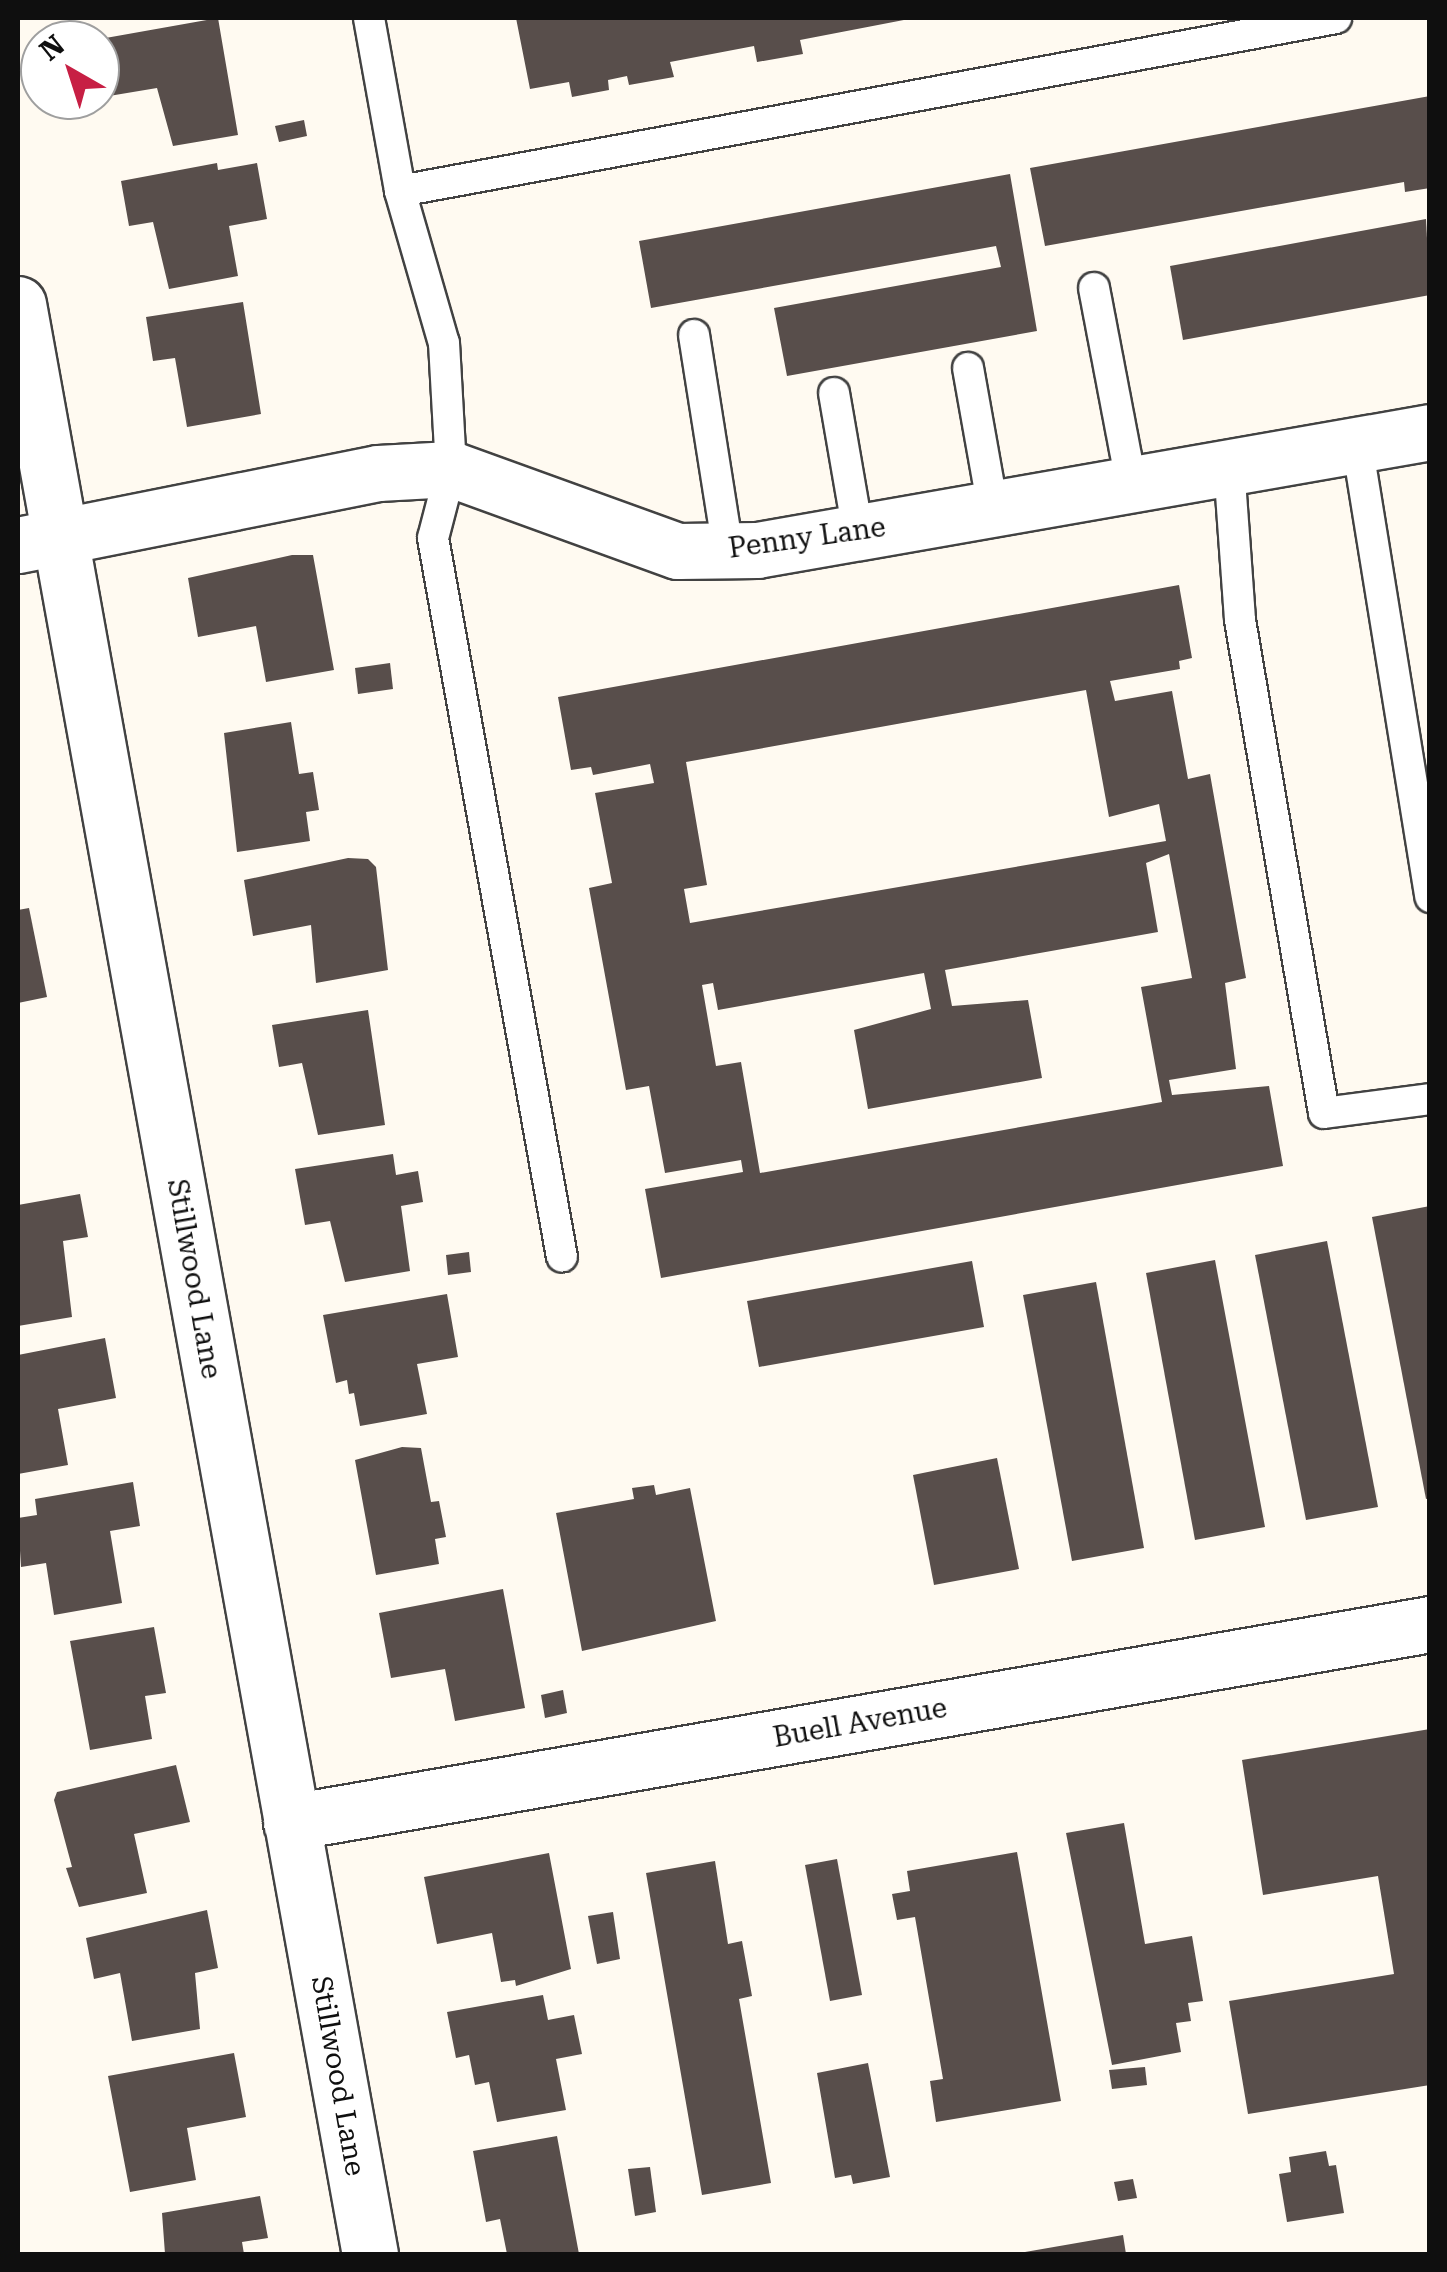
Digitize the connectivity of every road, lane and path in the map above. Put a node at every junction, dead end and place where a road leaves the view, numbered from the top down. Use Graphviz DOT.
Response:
graph roads {
  1 [pos="369,18"];
  2 [pos="1336,18"];
  3 [pos="400,191"];
  4 [pos="1094,288"];
  5 [pos="18,304"];
  6 [pos="694,335"];
  7 [pos="968,368"];
  8 [pos="834,393"];
  9 [pos="1430,432"];
  10 [pos="1357,444"];
  11 [pos="1230,466"];
  12 [pos="451,469"];
  13 [pos="1130,482"];
  14 [pos="993,508"];
  15 [pos="858,532"];
  16 [pos="40,541"];
  17 [pos="728,550"];
  18 [pos="1430,897"];
  19 [pos="1430,1099"];
  20 [pos="562,1257"];
  21 [pos="1430,1624"];
  22 [pos="291,1822"];
  23 [pos="370,2254"];
  1 -- 3 [label="lane"];
  2 -- 3 [label="lane"];
  3 -- 12 [label="lane"];
  4 -- 13 [label="lane"];
  5 -- 16 [label="street, Stillwood Lane"];
  6 -- 17 [label="lane"];
  7 -- 14 [label="lane"];
  8 -- 15 [label="lane"];
  9 -- 10 [label="street, Penny Lane"];
  10 -- 11 [label="street, Penny Lane"];
  10 -- 18 [label="lane"];
  11 -- 13 [label="street, Penny Lane"];
  11 -- 19 [label="lane"];
  12 -- 16 [label="street, Penny Lane"];
  12 -- 17 [label="street, Penny Lane"];
  12 -- 20 [label="lane"];
  13 -- 14 [label="street, Penny Lane"];
  14 -- 15 [label="street, Penny Lane"];
  15 -- 17 [label="street, Penny Lane"];
  16 -- 22 [label="street, Stillwood Lane"];
  21 -- 22 [label="street, Buell Avenue"];
  22 -- 23 [label="street, Stillwood Lane"];
}
